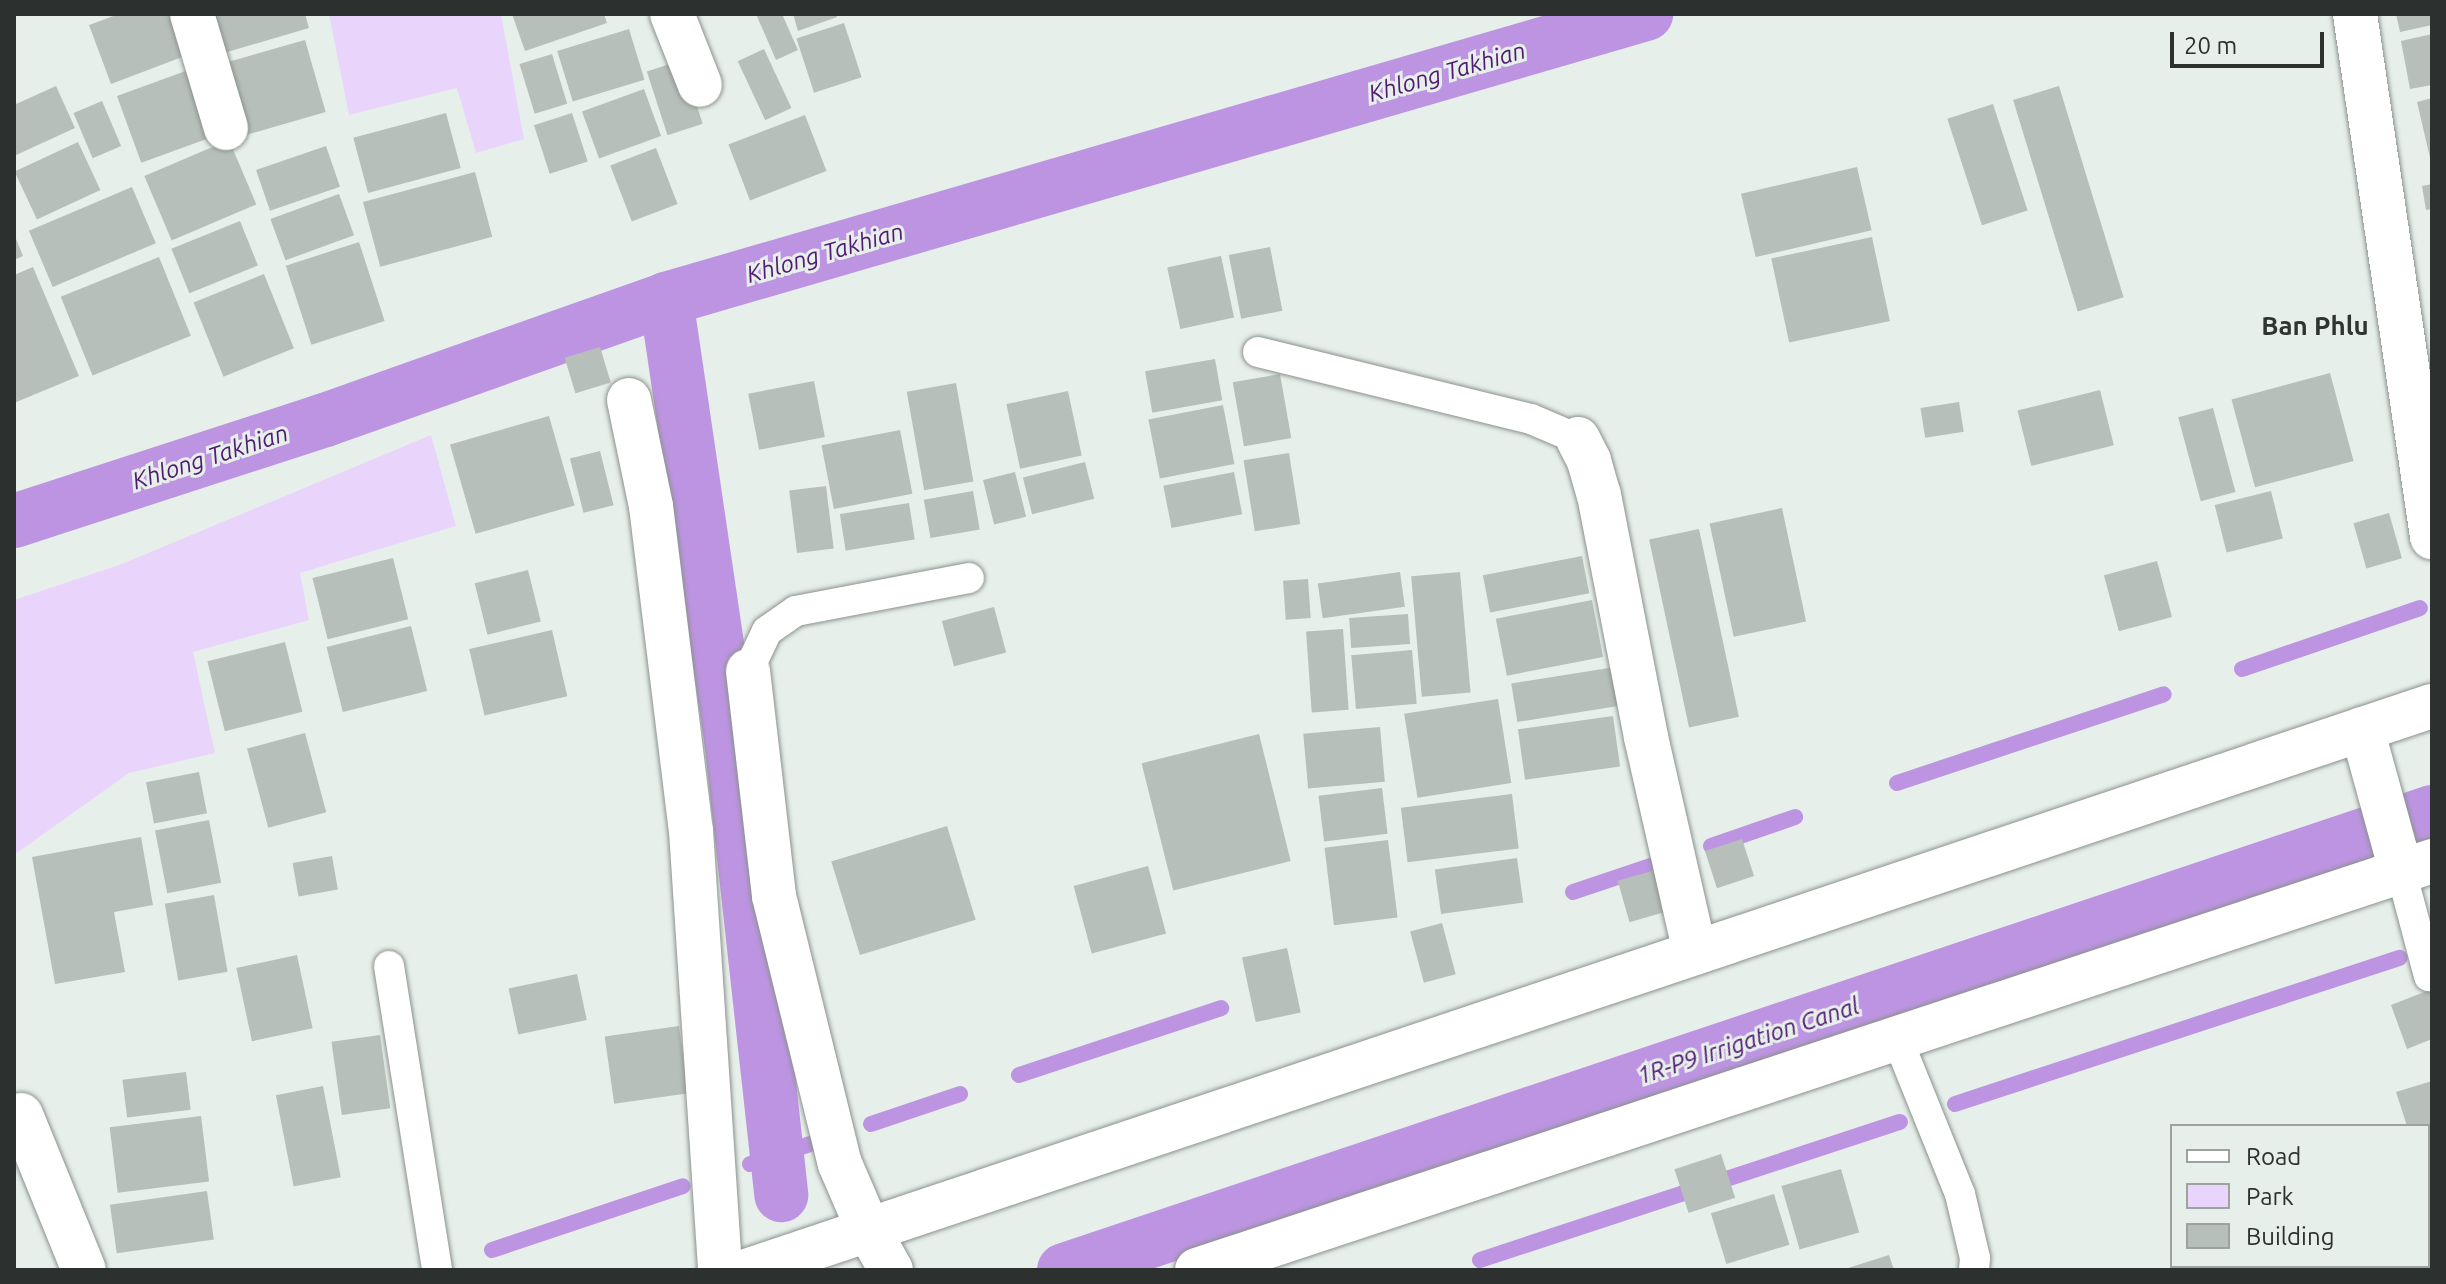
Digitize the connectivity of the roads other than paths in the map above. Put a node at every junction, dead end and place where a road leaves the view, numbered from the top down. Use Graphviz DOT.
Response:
graph roads {
  1 [pos="192,14"];
  2 [pos="672,14"];
  3 [pos="2355,14"];
  4 [pos="700,85"];
  5 [pos="226,128"];
  6 [pos="1258,352"];
  7 [pos="629,400"];
  8 [pos="1578,439"];
  9 [pos="2432,537"];
  10 [pos="969,578"];
  11 [pos="748,671"];
  12 [pos="2432,706"];
  13 [pos="2362,729"];
  14 [pos="2409,861"];
  15 [pos="1695,953"];
  16 [pos="389,966"];
  17 [pos="2429,976"];
  18 [pos="1897,1038"];
  19 [pos="21,1115"];
  20 [pos="868,1229"];
  21 [pos="1981,1266"];
  22 [pos="84,1270"];
  23 [pos="437,1270"];
  24 [pos="720,1270"];
  25 [pos="749,1270"];
  26 [pos="891,1270"];
  27 [pos="1197,1270"];
  1 -- 5 [label="street"];
  2 -- 4 [label="street"];
  3 -- 9 [label="street"];
  6 -- 8 [label="lane"];
  7 -- 24 [label="street"];
  8 -- 15 [label="street"];
  10 -- 11 [label="lane"];
  11 -- 20 [label="street"];
  12 -- 13 [label="street"];
  13 -- 14 [label="street"];
  13 -- 15 [label="street"];
  14 -- 17 [label="lane"];
  14 -- 18 [label="street"];
  15 -- 20 [label="street"];
  16 -- 23 [label="lane"];
  18 -- 21 [label="lane"];
  18 -- 27 [label="street"];
  19 -- 22 [label="street"];
  20 -- 25 [label="street"];
  20 -- 26 [label="street"];
}
